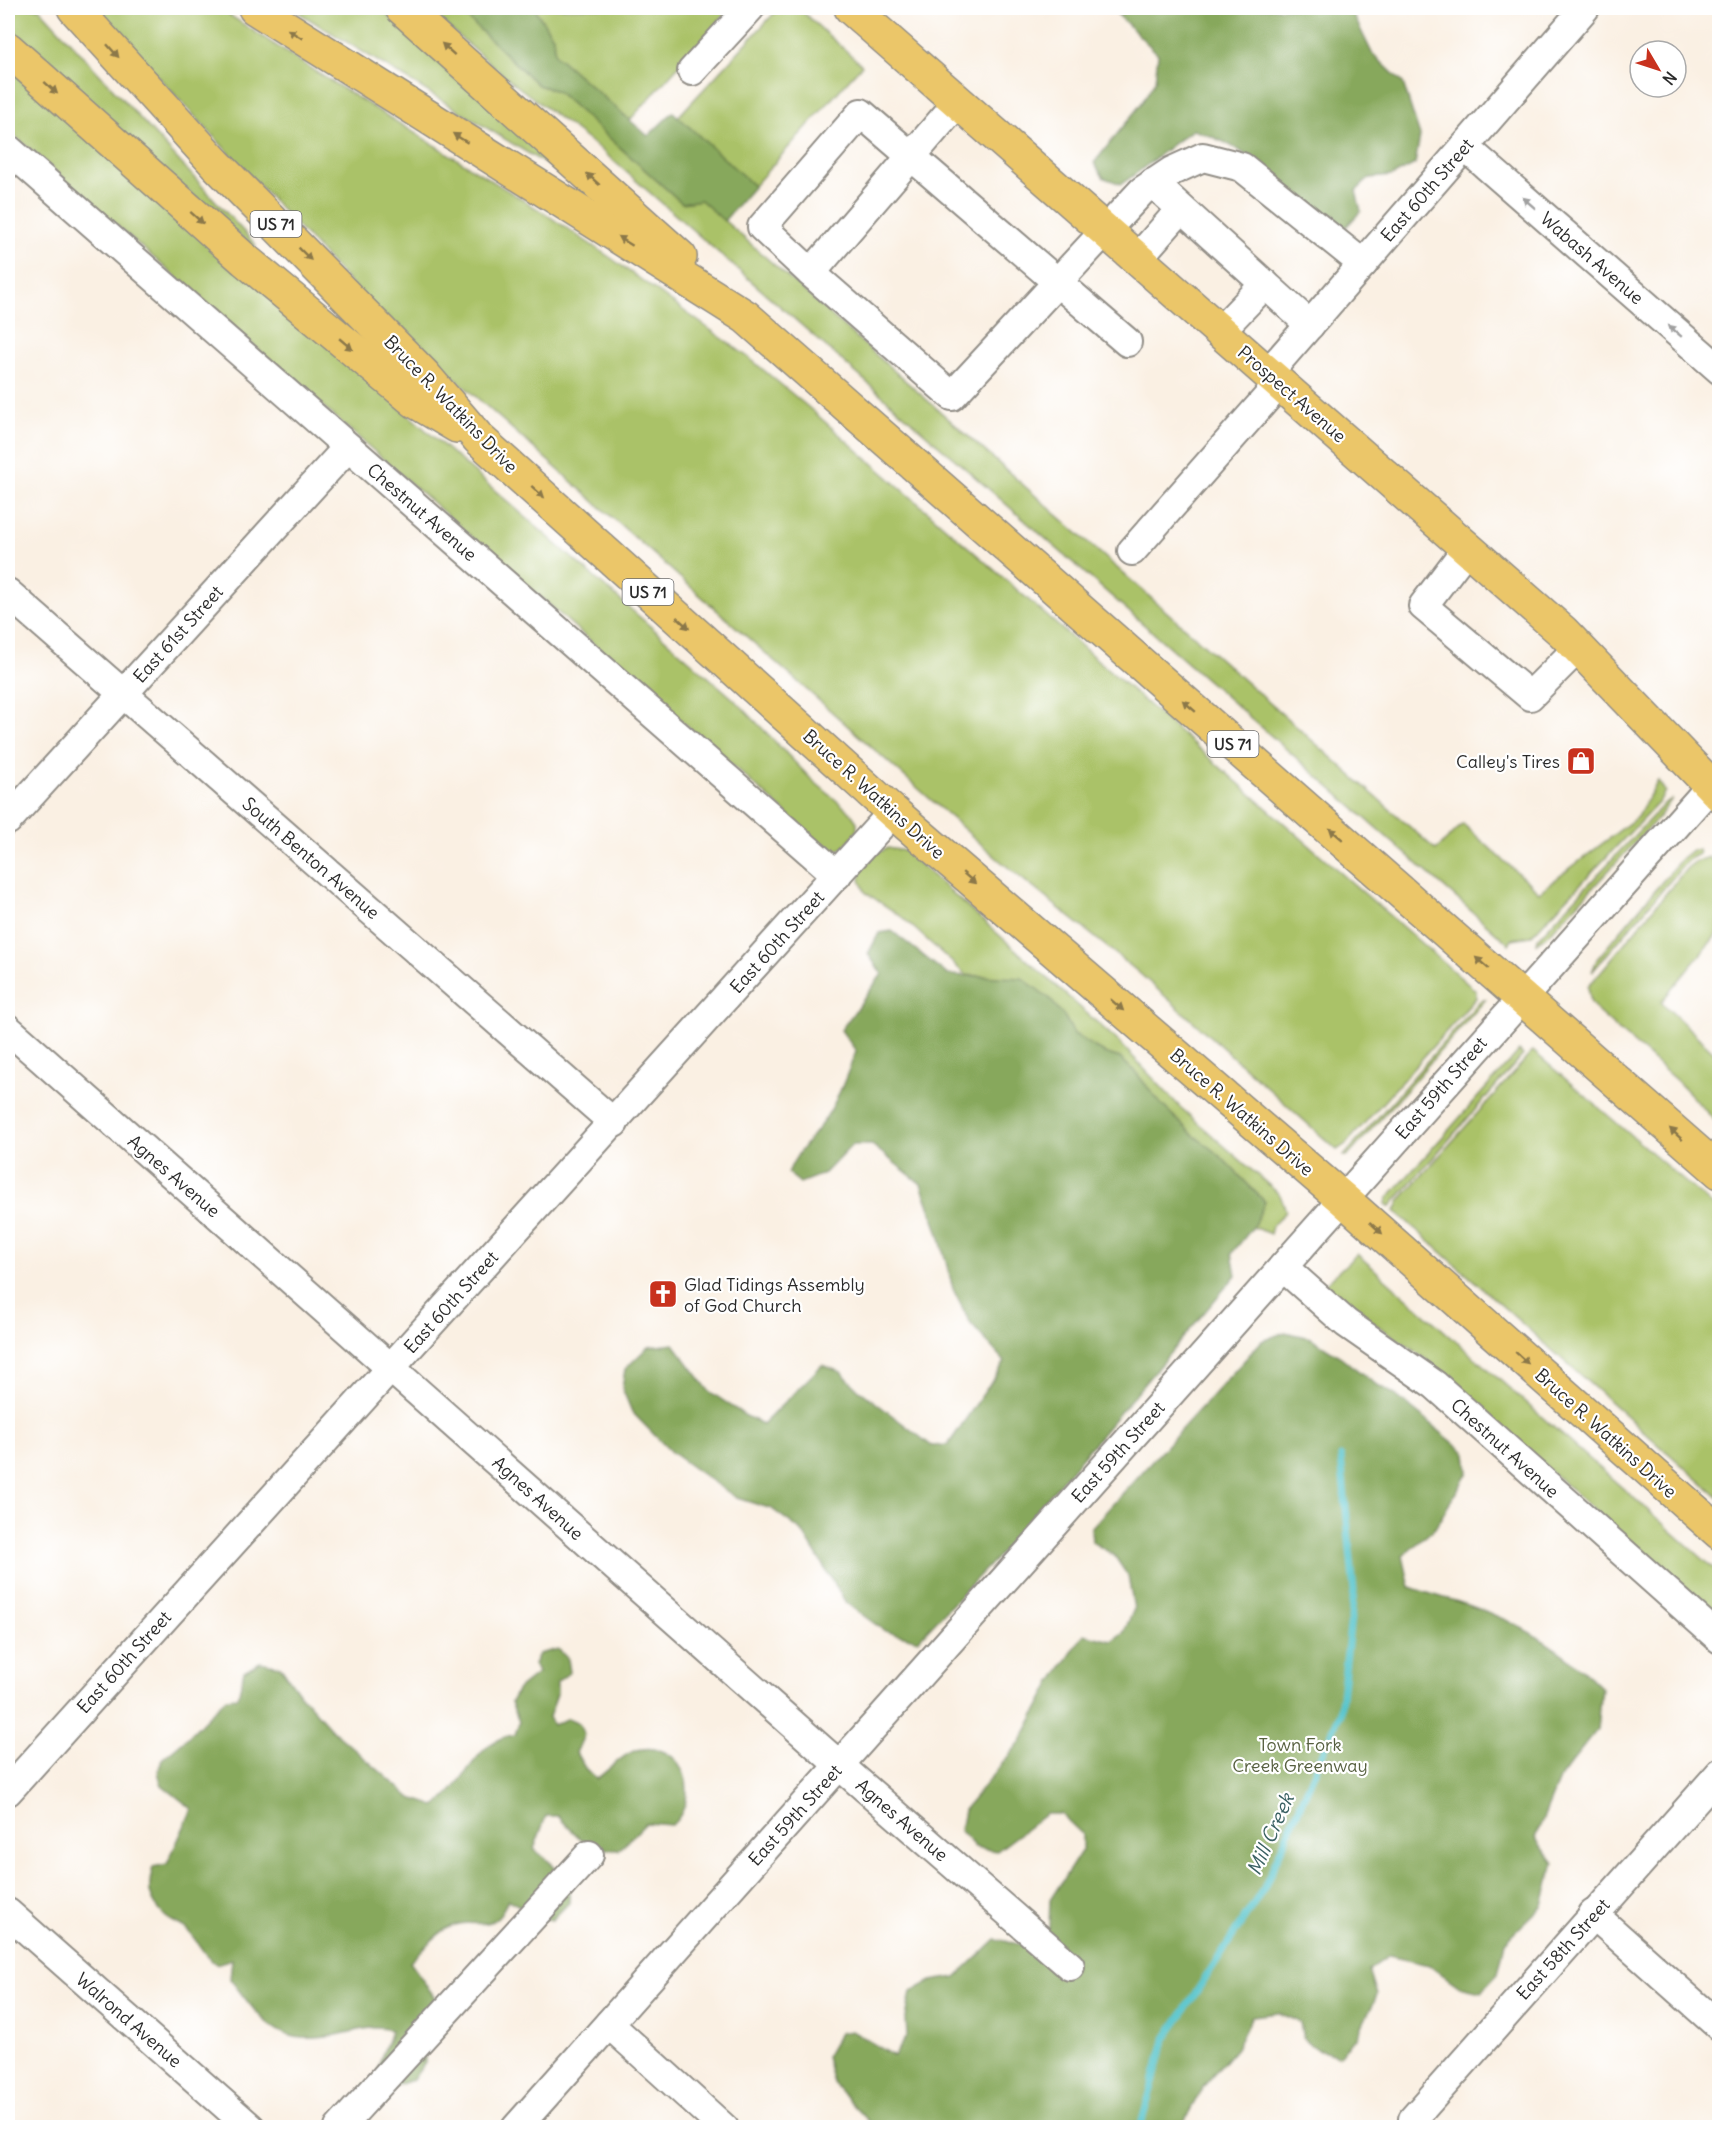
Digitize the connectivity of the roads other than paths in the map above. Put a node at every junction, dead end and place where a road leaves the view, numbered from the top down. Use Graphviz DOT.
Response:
graph roads {
  1 [pos="74,8"];
  2 [pos="255,8"];
  3 [pos="402,8"];
  4 [pos="750,8"];
  5 [pos="851,8"];
  6 [pos="1586,8"];
  7 [pos="8,49"];
  8 [pos="692,71"];
  9 [pos="958,102"];
  10 [pos="1465,147"];
  11 [pos="8,149"];
  12 [pos="912,156"];
  13 [pos="1153,183"];
  14 [pos="1181,209"];
  15 [pos="1104,230"];
  16 [pos="1137,259"];
  17 [pos="1363,264"];
  18 [pos="811,273"];
  19 [pos="1057,282"];
  20 [pos="1265,284"];
  21 [pos="746,317"];
  22 [pos="1310,325"];
  23 [pos="1220,331"];
  24 [pos="1127,342"];
  25 [pos="1719,370"];
  26 [pos="1274,378"];
  27 [pos="479,439"];
  28 [pos="348,447"];
  29 [pos="1467,548"];
  30 [pos="1132,551"];
  31 [pos="8,593"];
  32 [pos="1578,648"];
  33 [pos="123,694"];
  34 [pos="1716,785"];
  35 [pos="893,812"];
  36 [pos="8,820"];
  37 [pos="837,875"];
  38 [pos="1521,997"];
  39 [pos="8,1029"];
  40 [pos="614,1123"];
  41 [pos="1719,1172"];
  42 [pos="1343,1199"];
  43 [pos="1283,1267"];
  44 [pos="391,1368"];
  45 [pos="1719,1533"];
  46 [pos="1719,1639"];
  47 [pos="839,1765"];
  48 [pos="1719,1773"];
  49 [pos="8,1791"];
  50 [pos="589,1855"];
  51 [pos="8,1913"];
  52 [pos="1593,1914"];
  53 [pos="1070,1966"];
  54 [pos="609,2024"];
  55 [pos="1719,2027"];
  56 [pos="251,2127"];
  57 [pos="339,2127"];
  58 [pos="516,2127"];
  59 [pos="724,2127"];
  60 [pos="1414,2127"];
  1 -- 27 [label="main road, Bruce R. Watkins Drive / US 71, one-way"];
  21 -- 2 [label="main road, US 71, one-way"];
  21 -- 3 [label="main road, one-way"];
  4 -- 8 [label="street"];
  5 -- 9 [label="main road, Prospect Avenue"];
  6 -- 10 [label="street, East 60th Street"];
  7 -- 27 [label="main road, one-way"];
  9 -- 12 [label="street"];
  9 -- 15 [label="main road, Prospect Avenue"];
  10 -- 17 [label="street, East 60th Street"];
  25 -- 10 [label="street, Wabash Avenue, one-way"];
  11 -- 28 [label="street, Chestnut Avenue"];
  12 -- 18 [label="street"];
  12 -- 18 [label="street"];
  12 -- 19 [label="street"];
  13 -- 14 [label="street"];
  13 -- 15 [label="street"];
  13 -- 17 [label="street"];
  14 -- 16 [label="street"];
  14 -- 20 [label="street"];
  15 -- 16 [label="main road, Prospect Avenue"];
  15 -- 19 [label="street"];
  16 -- 23 [label="main road, Prospect Avenue"];
  17 -- 22 [label="street, East 60th Street"];
  18 -- 19 [label="street"];
  19 -- 24 [label="street"];
  20 -- 22 [label="street"];
  20 -- 23 [label="street"];
  38 -- 21 [label="main road, US 71, one-way"];
  22 -- 26 [label="street, East 60th Street"];
  23 -- 26 [label="main road, Prospect Avenue"];
  26 -- 29 [label="main road, Prospect Avenue"];
  26 -- 30 [label="street, East 60th Street"];
  27 -- 35 [label="main road, Bruce R. Watkins Drive / US 71, one-way"];
  28 -- 33 [label="street, East 61st Street"];
  28 -- 37 [label="street, Chestnut Avenue"];
  29 -- 32 [label="main road, Prospect Avenue"];
  29 -- 32 [label="street"];
  31 -- 33 [label="street, South Benton Avenue"];
  32 -- 34 [label="main road, Prospect Avenue"];
  33 -- 36 [label="street, East 61st Street"];
  33 -- 40 [label="street, South Benton Avenue"];
  34 -- 38 [label="street, East 59th Street"];
  35 -- 37 [label="street, East 60th Street"];
  35 -- 42 [label="main road, Bruce R. Watkins Drive / US 71, one-way"];
  37 -- 40 [label="street, East 60th Street"];
  41 -- 38 [label="main road, US 71, one-way"];
  38 -- 42 [label="street, East 59th Street"];
  39 -- 44 [label="street, Agnes Avenue"];
  40 -- 44 [label="street, East 60th Street"];
  42 -- 43 [label="street, East 59th Street"];
  42 -- 45 [label="main road, Bruce R. Watkins Drive / US 71, one-way"];
  43 -- 46 [label="street, Chestnut Avenue"];
  43 -- 47 [label="street, East 59th Street"];
  44 -- 47 [label="street, Agnes Avenue"];
  44 -- 49 [label="street, East 60th Street"];
  47 -- 53 [label="street, Agnes Avenue"];
  47 -- 54 [label="street, East 59th Street"];
  48 -- 52 [label="street, East 58th Street"];
  50 -- 57 [label="street"];
  51 -- 56 [label="street, Walrond Avenue"];
  52 -- 55 [label="street"];
  52 -- 60 [label="street, East 58th Street"];
  54 -- 58 [label="street, East 59th Street"];
  54 -- 59 [label="street"];
}
